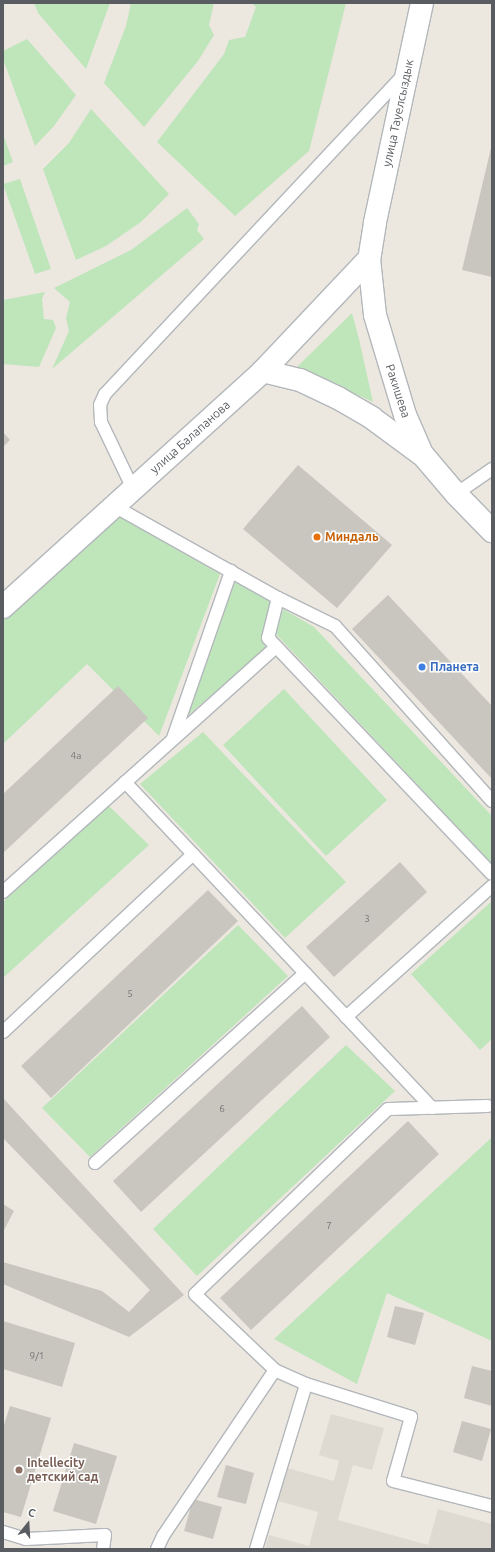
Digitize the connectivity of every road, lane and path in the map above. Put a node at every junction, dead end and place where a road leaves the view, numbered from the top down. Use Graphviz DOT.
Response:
graph roads {
  1 [pos="422,3"];
  2 [pos="407,70"];
  3 [pos="375,223"];
  4 [pos="369,259"];
  5 [pos="263,371"];
  6 [pos="422,454"];
  7 [pos="492,469"];
  8 [pos="133,489"];
  9 [pos="456,494"];
  10 [pos="114,506"];
  11 [pos="492,531"];
  12 [pos="231,571"];
  13 [pos="278,598"];
  14 [pos="3,607"];
  15 [pos="276,647"];
  16 [pos="173,739"];
  17 [pos="125,782"];
  18 [pos="492,800"];
  19 [pos="193,854"];
  20 [pos="492,874"];
  21 [pos="492,886"];
  22 [pos="3,892"];
  23 [pos="305,973"];
  24 [pos="346,1017"];
  25 [pos="3,1032"];
  26 [pos="491,1106"];
  27 [pos="432,1108"];
  28 [pos="95,1163"];
  29 [pos="275,1370"];
  30 [pos="306,1384"];
  31 [pos="492,1506"];
  32 [pos="3,1532"];
  33 [pos="103,1549"];
  34 [pos="157,1549"];
  35 [pos="256,1549"];
  1 -- 2 [label="street, улица Тауелсыздык"];
  2 -- 3 [label="street, улица Тауелсыздык"];
  2 -- 8 [label="lane"];
  3 -- 4 [label="street, Ракишева"];
  4 -- 5 [label="street, улица Балапанова"];
  4 -- 6 [label="street, Ракишева"];
  5 -- 6 [label="street"];
  5 -- 8 [label="street, улица Балапанова"];
  6 -- 9 [label="street, Ракишева"];
  7 -- 9 [label="lane"];
  8 -- 10 [label="street, улица Балапанова"];
  9 -- 11 [label="street, Ракишева"];
  10 -- 12 [label="lane"];
  10 -- 14 [label="street, улица Балапанова"];
  12 -- 13 [label="lane"];
  12 -- 16 [label="lane"];
  13 -- 15 [label="lane"];
  13 -- 18 [label="lane"];
  15 -- 16 [label="lane"];
  15 -- 20 [label="lane"];
  16 -- 17 [label="lane"];
  17 -- 19 [label="lane"];
  17 -- 22 [label="lane"];
  19 -- 23 [label="lane"];
  19 -- 25 [label="lane"];
  21 -- 24 [label="lane"];
  23 -- 24 [label="lane"];
  23 -- 28 [label="lane"];
  24 -- 27 [label="lane"];
  26 -- 27 [label="lane"];
  27 -- 29 [label="lane"];
  29 -- 30 [label="lane"];
  29 -- 34 [label="lane"];
  30 -- 31 [label="lane"];
  30 -- 35 [label="lane"];
  32 -- 33 [label="lane"];
}
